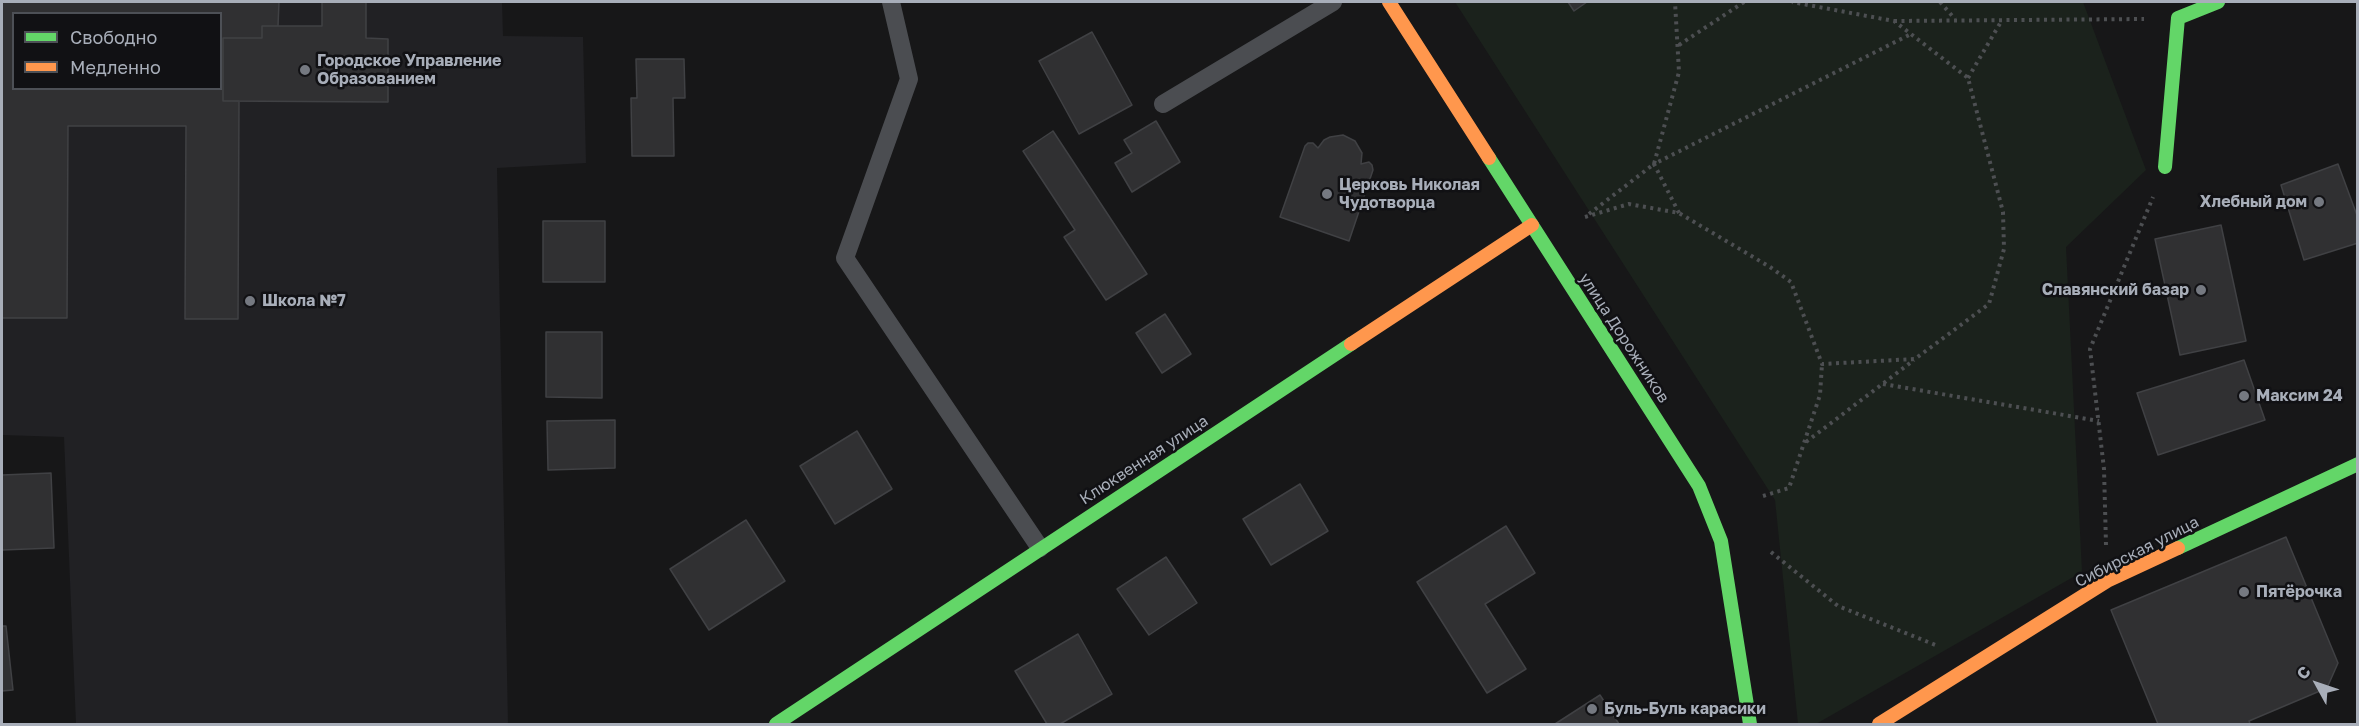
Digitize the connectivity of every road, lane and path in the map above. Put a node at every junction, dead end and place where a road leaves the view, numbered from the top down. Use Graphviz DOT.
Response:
graph roads {
  1 [pos="891,2"];
  2 [pos="1332,2"];
  3 [pos="1389,2"];
  4 [pos="1676,2"];
  5 [pos="1744,2"];
  6 [pos="1792,2"];
  7 [pos="1940,2"];
  8 [pos="2218,2"];
  9 [pos="2178,18"];
  10 [pos="1955,20"];
  11 [pos="2002,20"];
  12 [pos="1894,21"];
  13 [pos="1911,34"];
  14 [pos="1679,45"];
  15 [pos="1968,78"];
  16 [pos="1163,104"];
  17 [pos="1654,164"];
  18 [pos="2165,167"];
  19 [pos="1679,213"];
  20 [pos="1532,225"];
  21 [pos="1915,359"];
  22 [pos="1822,364"];
  23 [pos="1883,384"];
  24 [pos="2098,421"];
  25 [pos="1804,444"];
  26 [pos="2358,464"];
  27 [pos="1763,496"];
  28 [pos="1040,548"];
  29 [pos="1771,552"];
  30 [pos="2107,581"];
  31 [pos="1978,662"];
  32 [pos="776,724"];
  33 [pos="1750,724"];
  34 [pos="1879,724"];
  1 -- 28 [label="lane"];
  2 -- 16 [label="lane"];
  3 -- 20 [label="street, улица Дорожников"];
  4 -- 14 [label="path"];
  5 -- 14 [label="path"];
  6 -- 12 [label="path"];
  7 -- 10 [label="path"];
  8 -- 9 [label="street"];
  9 -- 11 [label="path"];
  9 -- 18 [label="street"];
  10 -- 11 [label="path"];
  10 -- 12 [label="path"];
  11 -- 15 [label="path"];
  12 -- 13 [label="path"];
  13 -- 15 [label="path"];
  13 -- 17 [label="path"];
  14 -- 17 [label="path"];
  15 -- 21 [label="path"];
  17 -- 19 [label="path"];
  17 -- 19 [label="path"];
  18 -- 24 [label="path"];
  19 -- 22 [label="path"];
  20 -- 28 [label="street, Клюквенная улица"];
  20 -- 33 [label="street, улица Дорожников"];
  21 -- 22 [label="path"];
  21 -- 23 [label="path"];
  22 -- 25 [label="path"];
  23 -- 24 [label="path"];
  23 -- 25 [label="path"];
  24 -- 30 [label="path"];
  25 -- 27 [label="path"];
  26 -- 30 [label="street, Сибирская улица"];
  28 -- 32 [label="street, Клюквенная улица"];
  29 -- 31 [label="path"];
  30 -- 31 [label="street, Сибирская улица"];
  31 -- 34 [label="street, Сибирская улица"];
}
